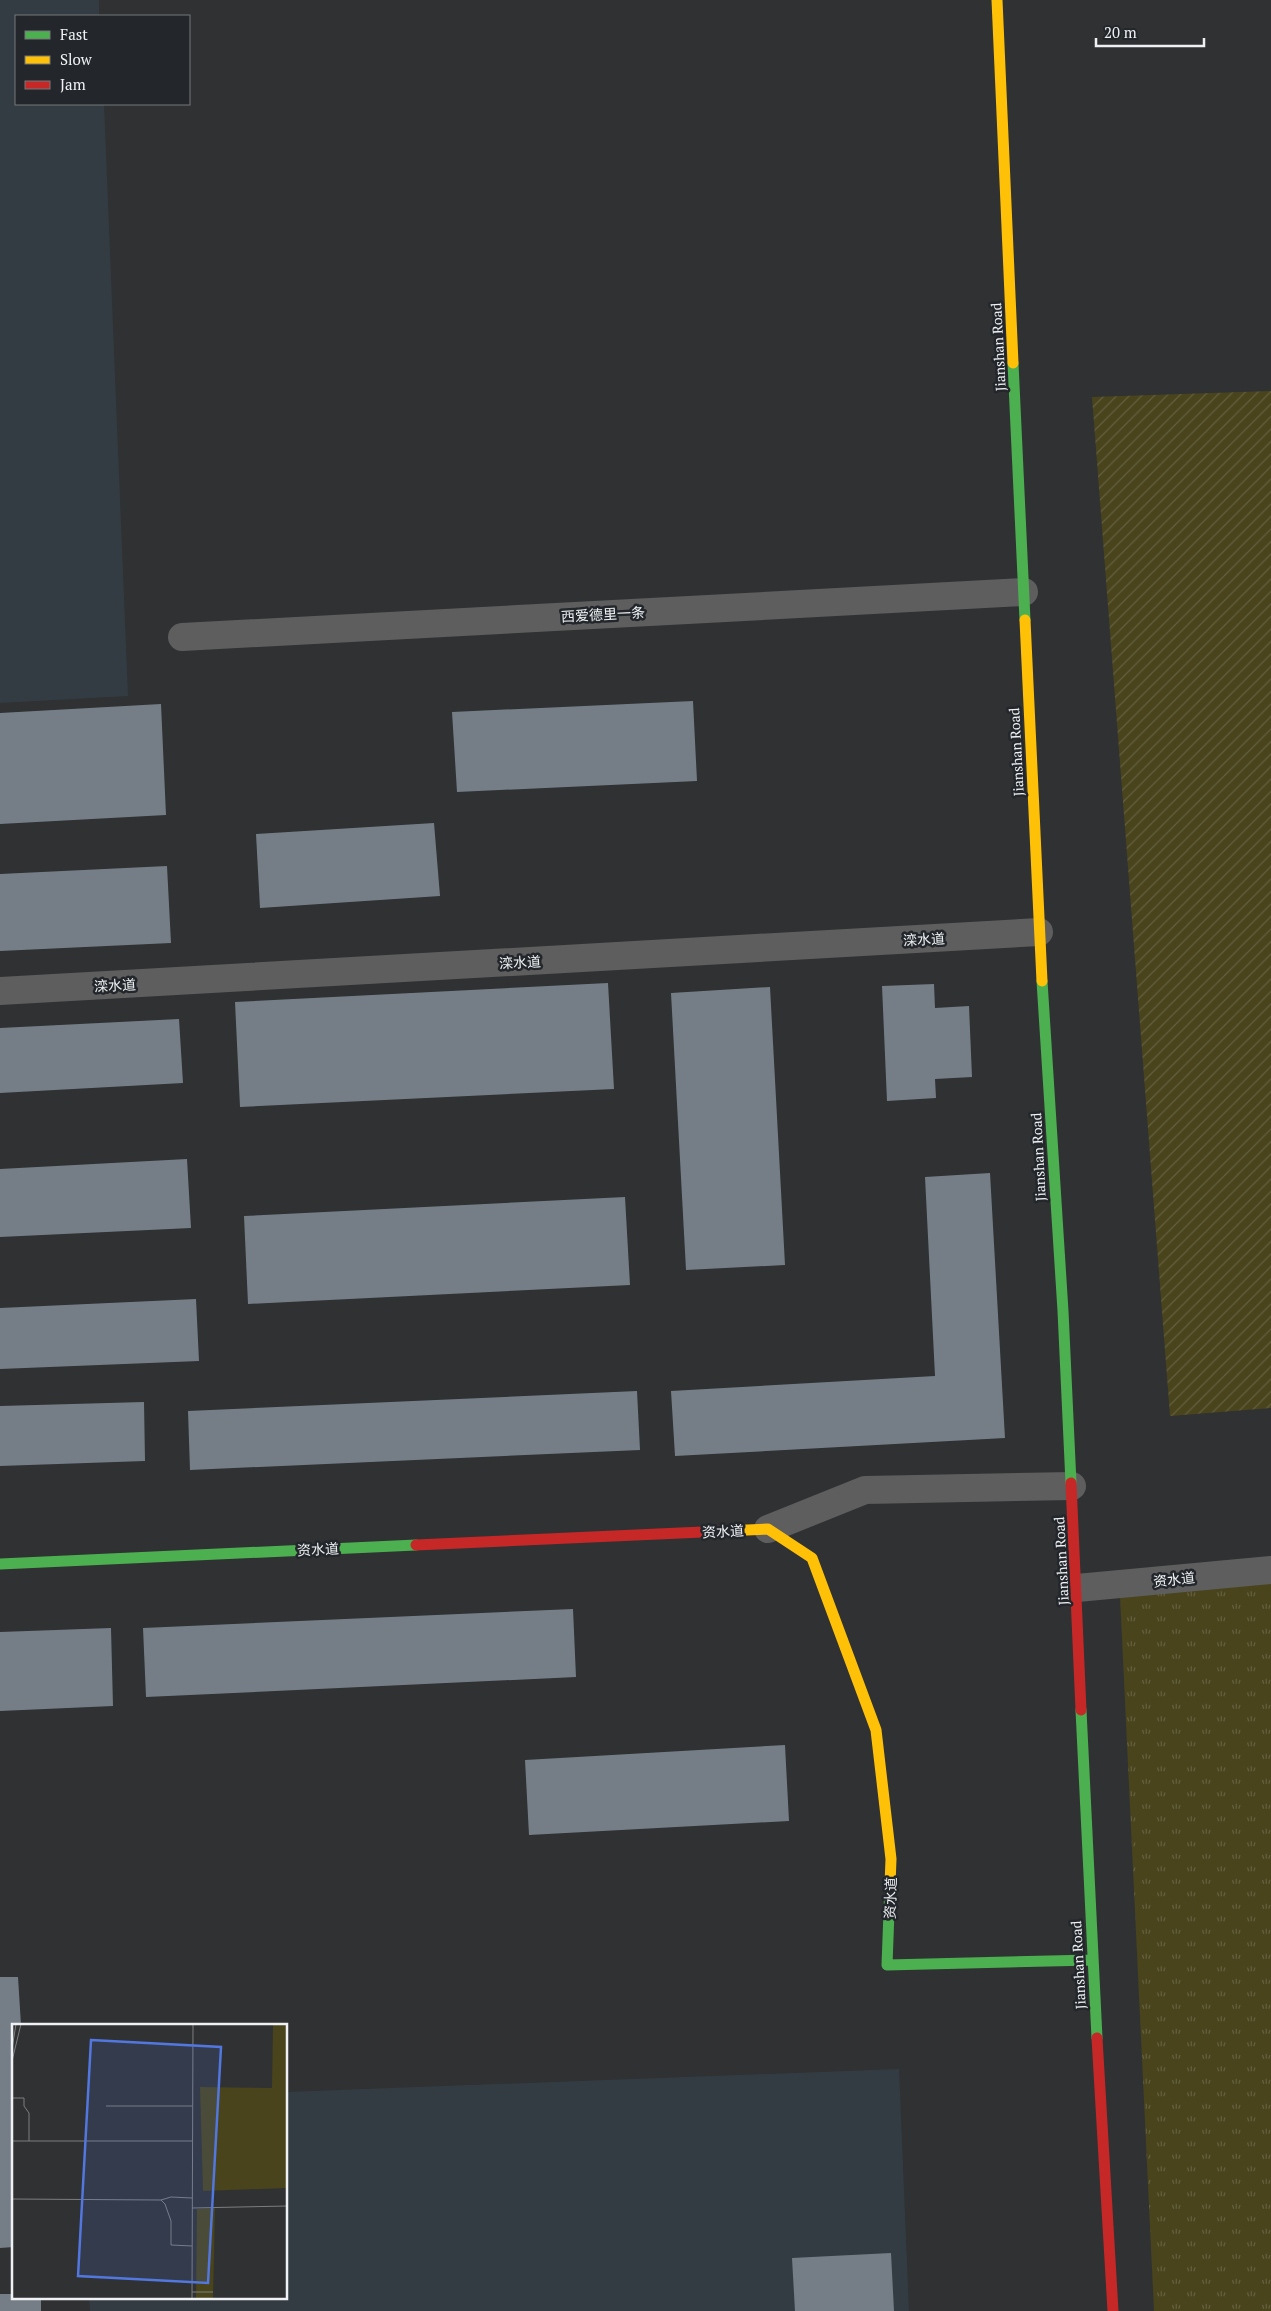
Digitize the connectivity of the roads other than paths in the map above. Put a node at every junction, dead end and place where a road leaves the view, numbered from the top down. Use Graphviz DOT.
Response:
graph roads {
  1 [pos="997,0"];
  2 [pos="1024,592"];
  3 [pos="182,636"];
  4 [pos="1039,932"];
  5 [pos="0,991"];
  6 [pos="1072,1486"];
  7 [pos="768,1528"];
  8 [pos="0,1564"];
  9 [pos="1271,1570"];
  10 [pos="1077,1588"];
  11 [pos="1093,1960"];
  12 [pos="1113,2311"];
  1 -- 2 [label="main road, Jianshan Road"];
  2 -- 3 [label="street, 西爱德里一条"];
  2 -- 4 [label="main road, Jianshan Road"];
  4 -- 5 [label="street, 滦水道"];
  4 -- 6 [label="main road, Jianshan Road"];
  6 -- 7 [label="street"];
  6 -- 10 [label="main road, Jianshan Road"];
  7 -- 8 [label="main road, 资水道"];
  7 -- 11 [label="main road, 资水道"];
  9 -- 10 [label="street, 资水道"];
  10 -- 11 [label="main road, Jianshan Road"];
  11 -- 12 [label="main road, Jianshan Road"];
}
